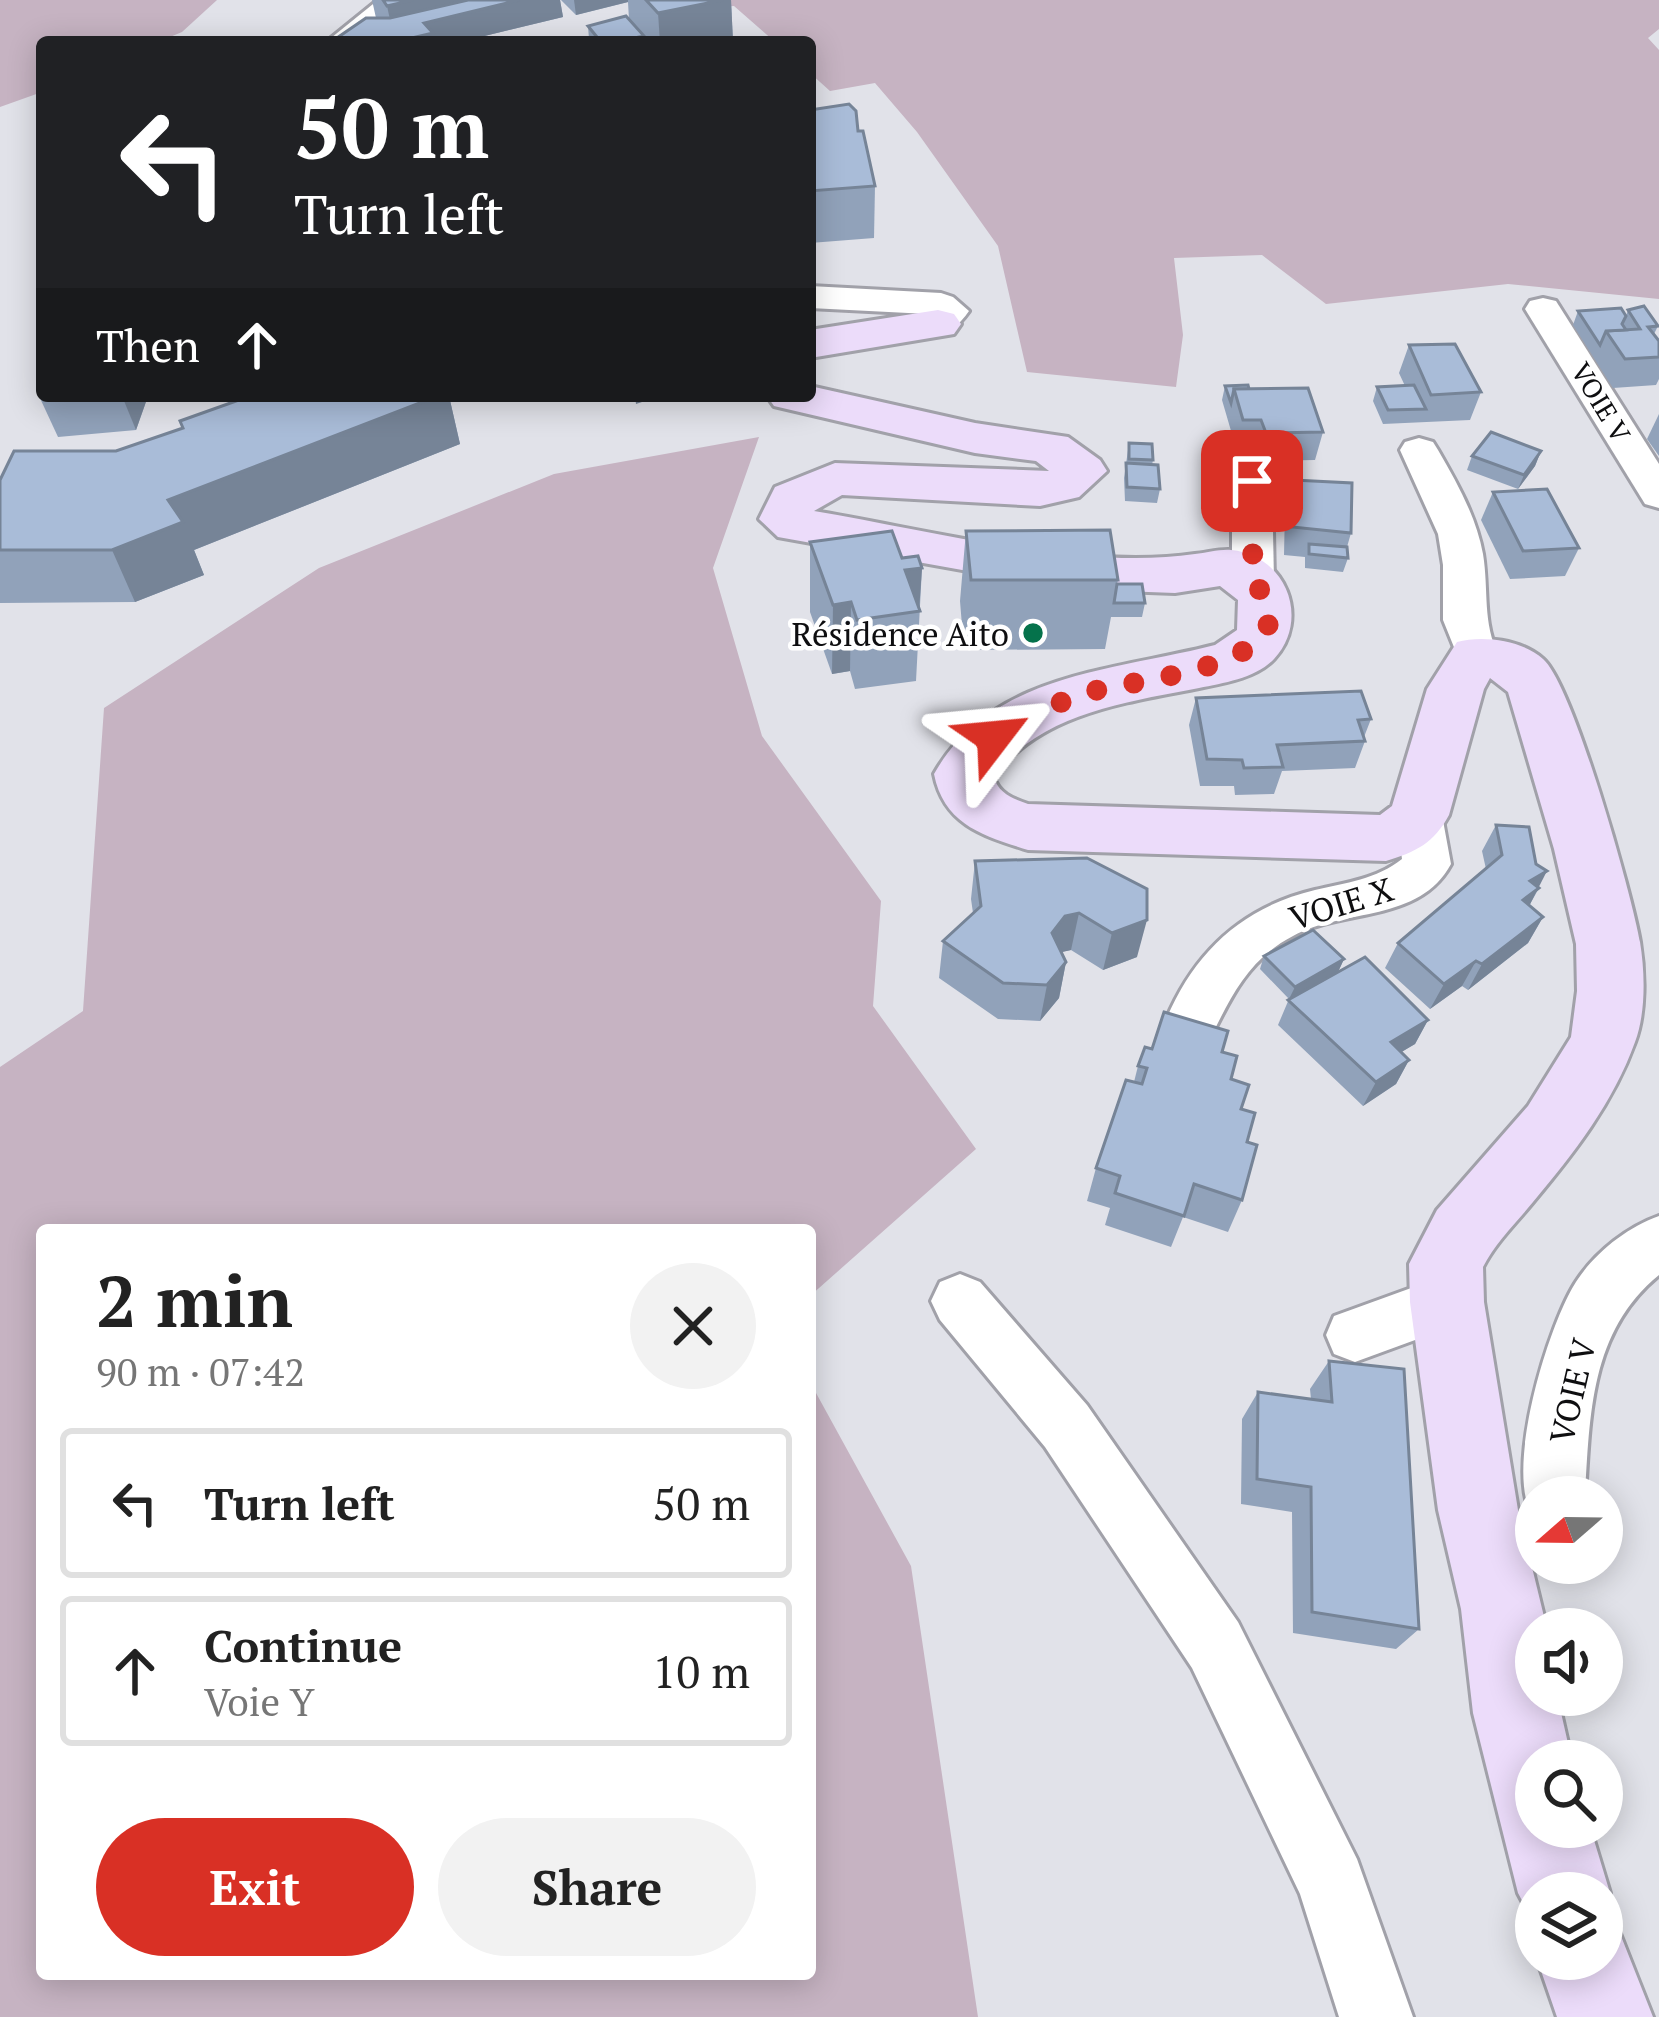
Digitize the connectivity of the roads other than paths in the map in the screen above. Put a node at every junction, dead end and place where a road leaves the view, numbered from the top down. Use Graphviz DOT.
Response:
graph roads {
  1 [pos="396,0"];
  2 [pos="349,36"];
  3 [pos="816,297"];
  4 [pos="1543,309"];
  5 [pos="938,324"];
  6 [pos="816,343"];
  7 [pos="816,402"];
  8 [pos="1419,450"];
  9 [pos="1252,481"];
  10 [pos="1659,495"];
  11 [pos="1253,581"];
  12 [pos="1477,656"];
  13 [pos="1419,815"];
  14 [pos="1185,1038"];
  15 [pos="1659,1241"];
  16 [pos="960,1301"];
  17 [pos="1447,1302"];
  18 [pos="1355,1334"];
  19 [pos="1555,1476"];
  20 [pos="1515,1573"];
  21 [pos="1518,1584"];
  22 [pos="1523,1740"];
  23 [pos="1592,1980"];
  24 [pos="1376,2017"];
  25 [pos="1605,2017"];
  1 -- 2 [label="street"];
  3 -- 5 [label="street"];
  4 -- 10 [label="street, VOIE V"];
  5 -- 6 [label="main road"];
  7 -- 11 [label="main road"];
  8 -- 12 [label="street"];
  9 -- 11 [label="street"];
  11 -- 13 [label="main road"];
  12 -- 13 [label="main road"];
  12 -- 17 [label="main road"];
  13 -- 14 [label="street, VOIE X"];
  15 -- 19 [label="street, VOIE V"];
  16 -- 24 [label="street"];
  17 -- 18 [label="street"];
  17 -- 20 [label="main road"];
  21 -- 22 [label="main road"];
  23 -- 25 [label="main road"];
}
